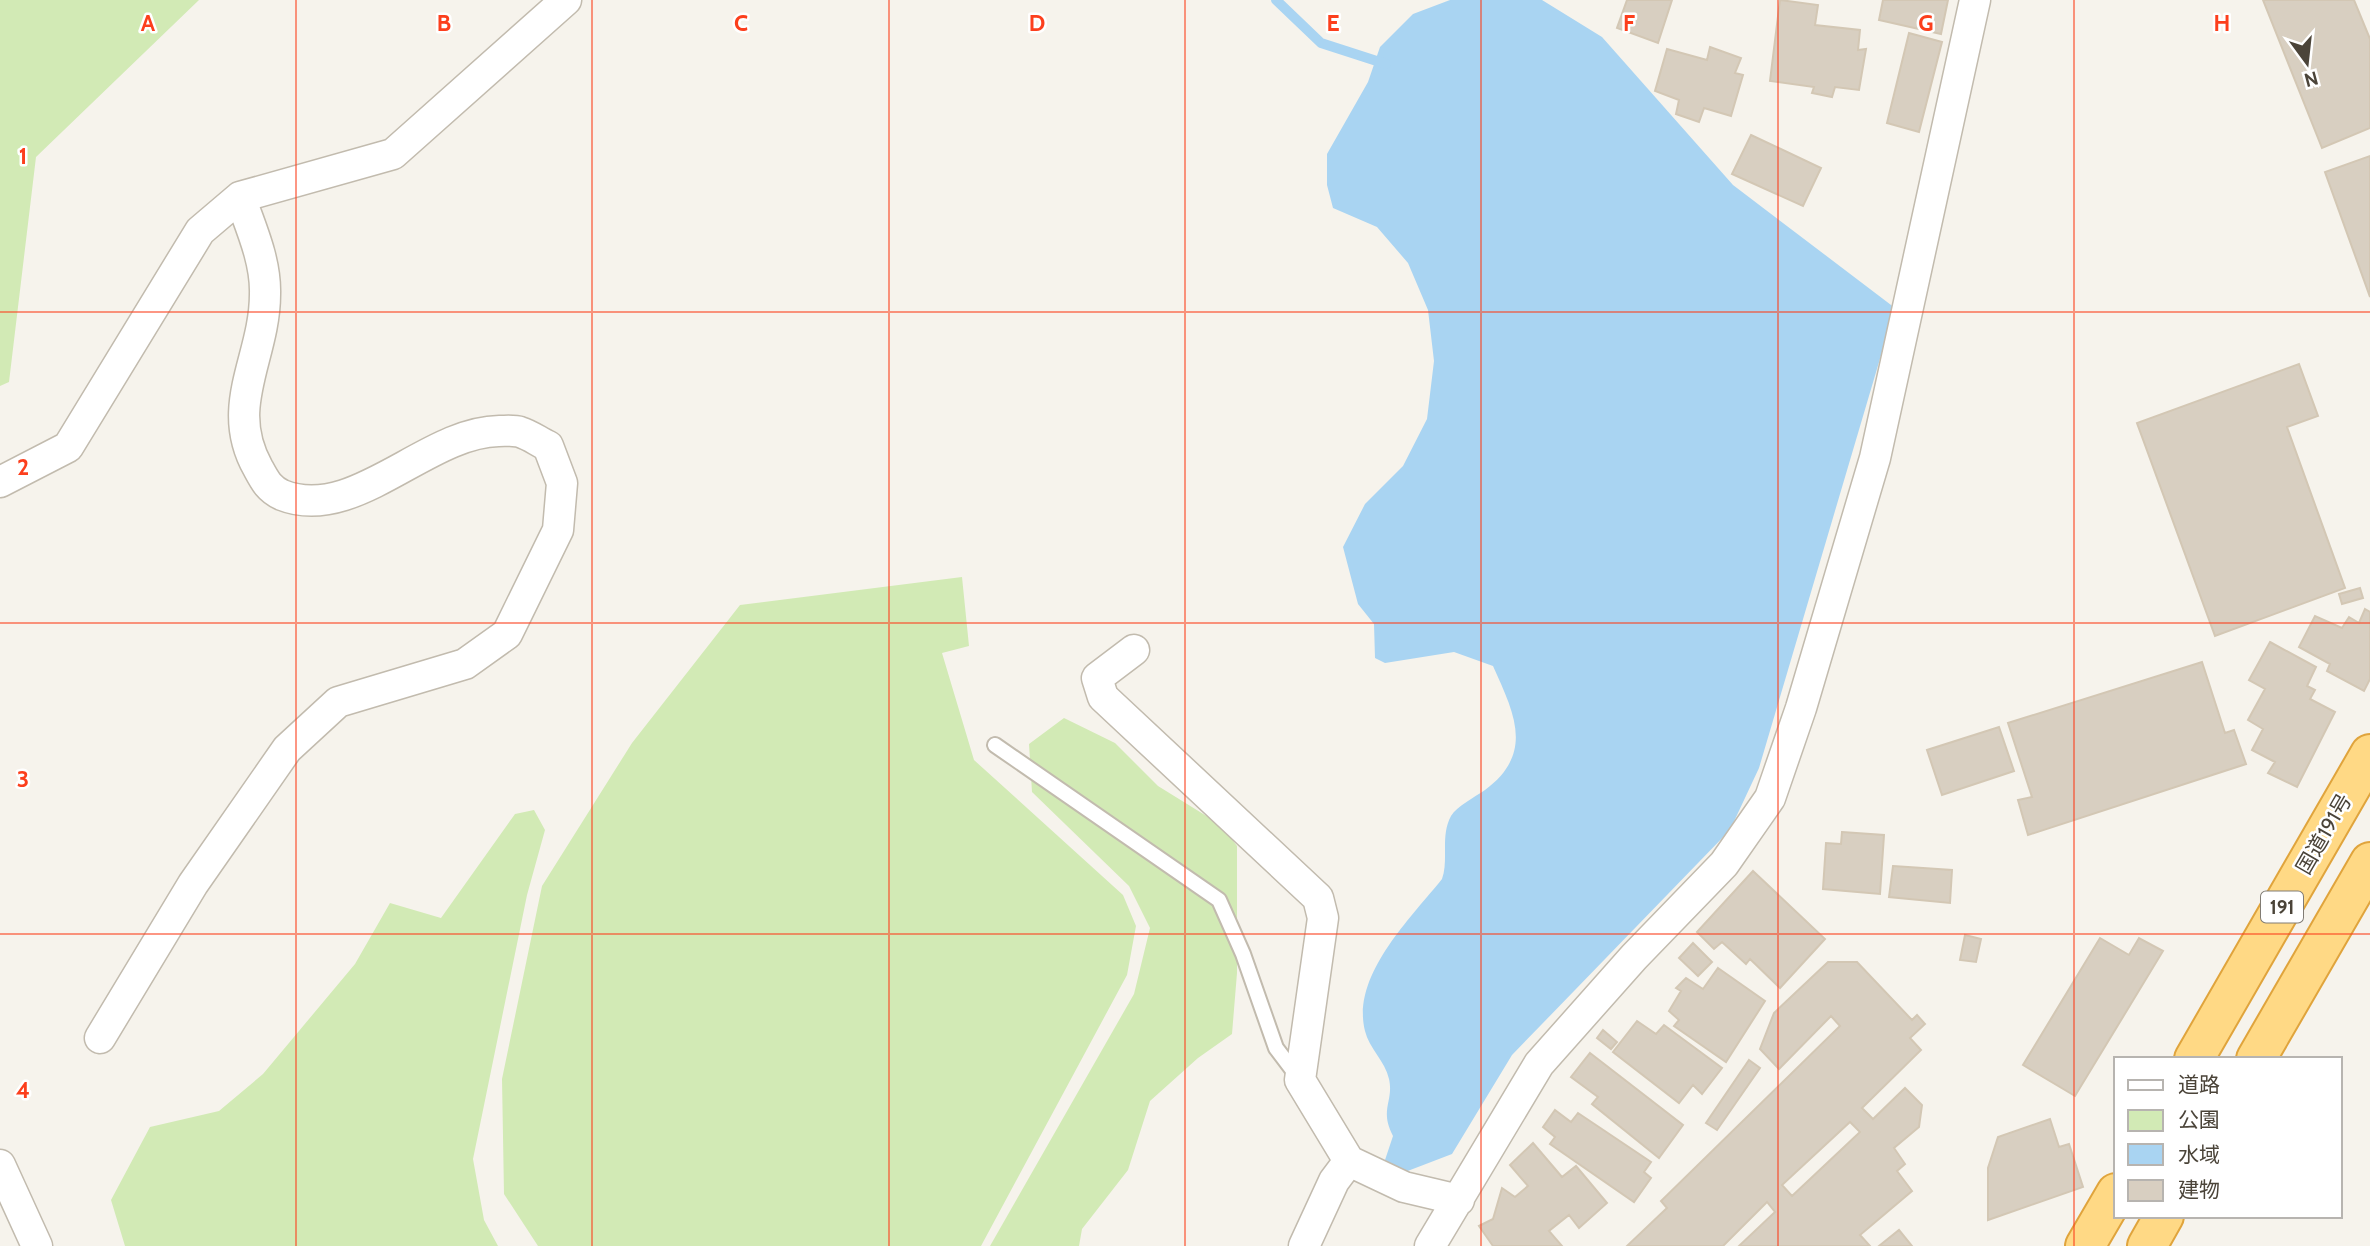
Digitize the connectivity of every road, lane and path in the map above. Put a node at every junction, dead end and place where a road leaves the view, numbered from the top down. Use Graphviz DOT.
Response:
graph roads {
  1 [pos="566,0"];
  2 [pos="1975,0"];
  3 [pos="240,197"];
  4 [pos="0,482"];
  5 [pos="1134,650"];
  6 [pos="995,745"];
  7 [pos="2370,754"];
  8 [pos="2370,862"];
  9 [pos="100,1038"];
  10 [pos="2195,1057"];
  11 [pos="2257,1057"];
  12 [pos="1300,1080"];
  13 [pos="1349,1161"];
  14 [pos="0,1166"];
  15 [pos="2114,1195"];
  16 [pos="1459,1200"];
  17 [pos="2163,1218"];
  18 [pos="37,1246"];
  19 [pos="1304,1246"];
  20 [pos="1430,1246"];
  21 [pos="2085,1246"];
  22 [pos="2147,1246"];
  1 -- 3 [label="street"];
  2 -- 16 [label="street"];
  3 -- 4 [label="street"];
  3 -- 9 [label="street"];
  5 -- 12 [label="street"];
  6 -- 12 [label="lane"];
  7 -- 10 [label="highway, 国道191号 / 191"];
  8 -- 11 [label="highway, 191"];
  12 -- 13 [label="street"];
  13 -- 16 [label="street"];
  13 -- 19 [label="street"];
  14 -- 18 [label="street"];
  15 -- 21 [label="highway"];
  16 -- 20 [label="street"];
  17 -- 22 [label="highway"];
}
